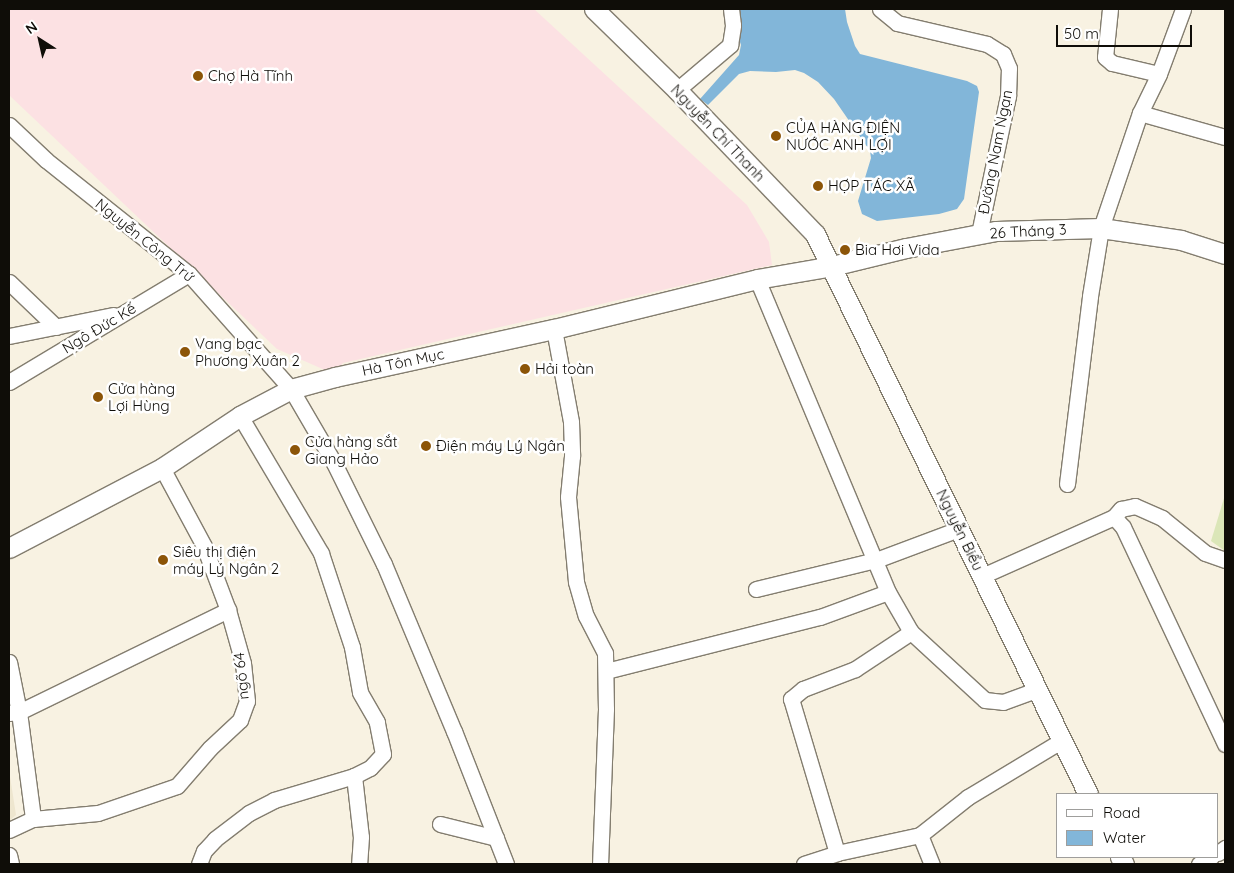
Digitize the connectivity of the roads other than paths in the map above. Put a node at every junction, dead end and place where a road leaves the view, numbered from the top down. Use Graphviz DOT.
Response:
graph roads {
  1 [pos="594,9"];
  2 [pos="731,9"];
  3 [pos="880,9"];
  4 [pos="1110,9"];
  5 [pos="1183,9"];
  6 [pos="1159,74"];
  7 [pos="677,90"];
  8 [pos="1140,113"];
  9 [pos="9,124"];
  10 [pos="1225,137"];
  11 [pos="1102,228"];
  12 [pos="979,234"];
  13 [pos="1225,254"];
  14 [pos="832,266"];
  15 [pos="189,274"];
  16 [pos="757,279"];
  17 [pos="9,282"];
  18 [pos="123,313"];
  19 [pos="56,327"];
  20 [pos="554,329"];
  21 [pos="9,336"];
  22 [pos="9,382"];
  23 [pos="291,389"];
  24 [pos="240,416"];
  25 [pos="162,468"];
  26 [pos="1068,484"];
  27 [pos="1114,517"];
  28 [pos="959,529"];
  29 [pos="9,548"];
  30 [pos="876,560"];
  31 [pos="1225,560"];
  32 [pos="982,576"];
  33 [pos="756,589"];
  34 [pos="888,592"];
  35 [pos="228,610"];
  36 [pos="911,632"];
  37 [pos="9,662"];
  38 [pos="606,671"];
  39 [pos="1036,690"];
  40 [pos="14,712"];
  41 [pos="1061,741"];
  42 [pos="1225,744"];
  43 [pos="354,776"];
  44 [pos="1087,793"];
  45 [pos="33,819"];
  46 [pos="440,824"];
  47 [pos="9,830"];
  48 [pos="920,835"];
  49 [pos="496,838"];
  50 [pos="836,853"];
  51 [pos="9,855"];
  52 [pos="10,864"];
  53 [pos="200,864"];
  54 [pos="359,864"];
  55 [pos="506,864"];
  56 [pos="600,864"];
  57 [pos="804,864"];
  58 [pos="932,864"];
  1 -- 7 [label="street, Nguyễn Chí Thanh"];
  2 -- 7 [label="street"];
  3 -- 12 [label="street, Đường Nam Ngạn"];
  4 -- 6 [label="street"];
  5 -- 6 [label="street"];
  6 -- 8 [label="street"];
  7 -- 14 [label="street, Nguyễn Chí Thanh"];
  8 -- 10 [label="street"];
  8 -- 11 [label="street"];
  9 -- 15 [label="street, Nguyễn Công Trứ"];
  11 -- 12 [label="street, 26 Tháng 3"];
  11 -- 13 [label="street, 26 Tháng 3"];
  11 -- 26 [label="street"];
  12 -- 14 [label="street, 26 Tháng 3"];
  14 -- 16 [label="street, Hà Tôn Mục"];
  14 -- 28 [label="street, Nguyễn Biểu"];
  15 -- 18 [label="street, Ngô Đức Kế"];
  15 -- 23 [label="street, Nguyễn Công Trứ"];
  16 -- 20 [label="street, Hà Tôn Mục"];
  16 -- 30 [label="street"];
  17 -- 19 [label="street"];
  18 -- 19 [label="street"];
  18 -- 22 [label="street, Ngô Đức Kế"];
  19 -- 21 [label="street"];
  20 -- 23 [label="street, Hà Tôn Mục"];
  20 -- 38 [label="street"];
  23 -- 24 [label="street, Hà Tôn Mục"];
  23 -- 49 [label="street, Nguyễn Công Trứ"];
  24 -- 25 [label="street, Hà Tôn Mục"];
  24 -- 43 [label="street"];
  25 -- 29 [label="street, Hà Tôn Mục"];
  25 -- 35 [label="street, ngõ 64"];
  27 -- 31 [label="street"];
  27 -- 32 [label="street"];
  27 -- 42 [label="street"];
  28 -- 30 [label="street"];
  28 -- 32 [label="street, Nguyễn Biểu"];
  30 -- 33 [label="street"];
  30 -- 34 [label="street"];
  32 -- 39 [label="street, Nguyễn Biểu"];
  34 -- 36 [label="street"];
  34 -- 38 [label="street"];
  35 -- 40 [label="street"];
  35 -- 45 [label="street, ngõ 64"];
  36 -- 39 [label="street"];
  36 -- 50 [label="street"];
  37 -- 40 [label="street"];
  38 -- 56 [label="street"];
  39 -- 41 [label="street, Nguyễn Biểu"];
  40 -- 45 [label="street"];
  41 -- 44 [label="street, Nguyễn Biểu"];
  41 -- 48 [label="street"];
  43 -- 53 [label="street"];
  43 -- 54 [label="street"];
  45 -- 47 [label="street, ngõ 64"];
  46 -- 49 [label="street"];
  48 -- 50 [label="street"];
  48 -- 58 [label="street"];
  49 -- 55 [label="street, Nguyễn Công Trứ"];
  50 -- 57 [label="street"];
  51 -- 52 [label="street"];
}
